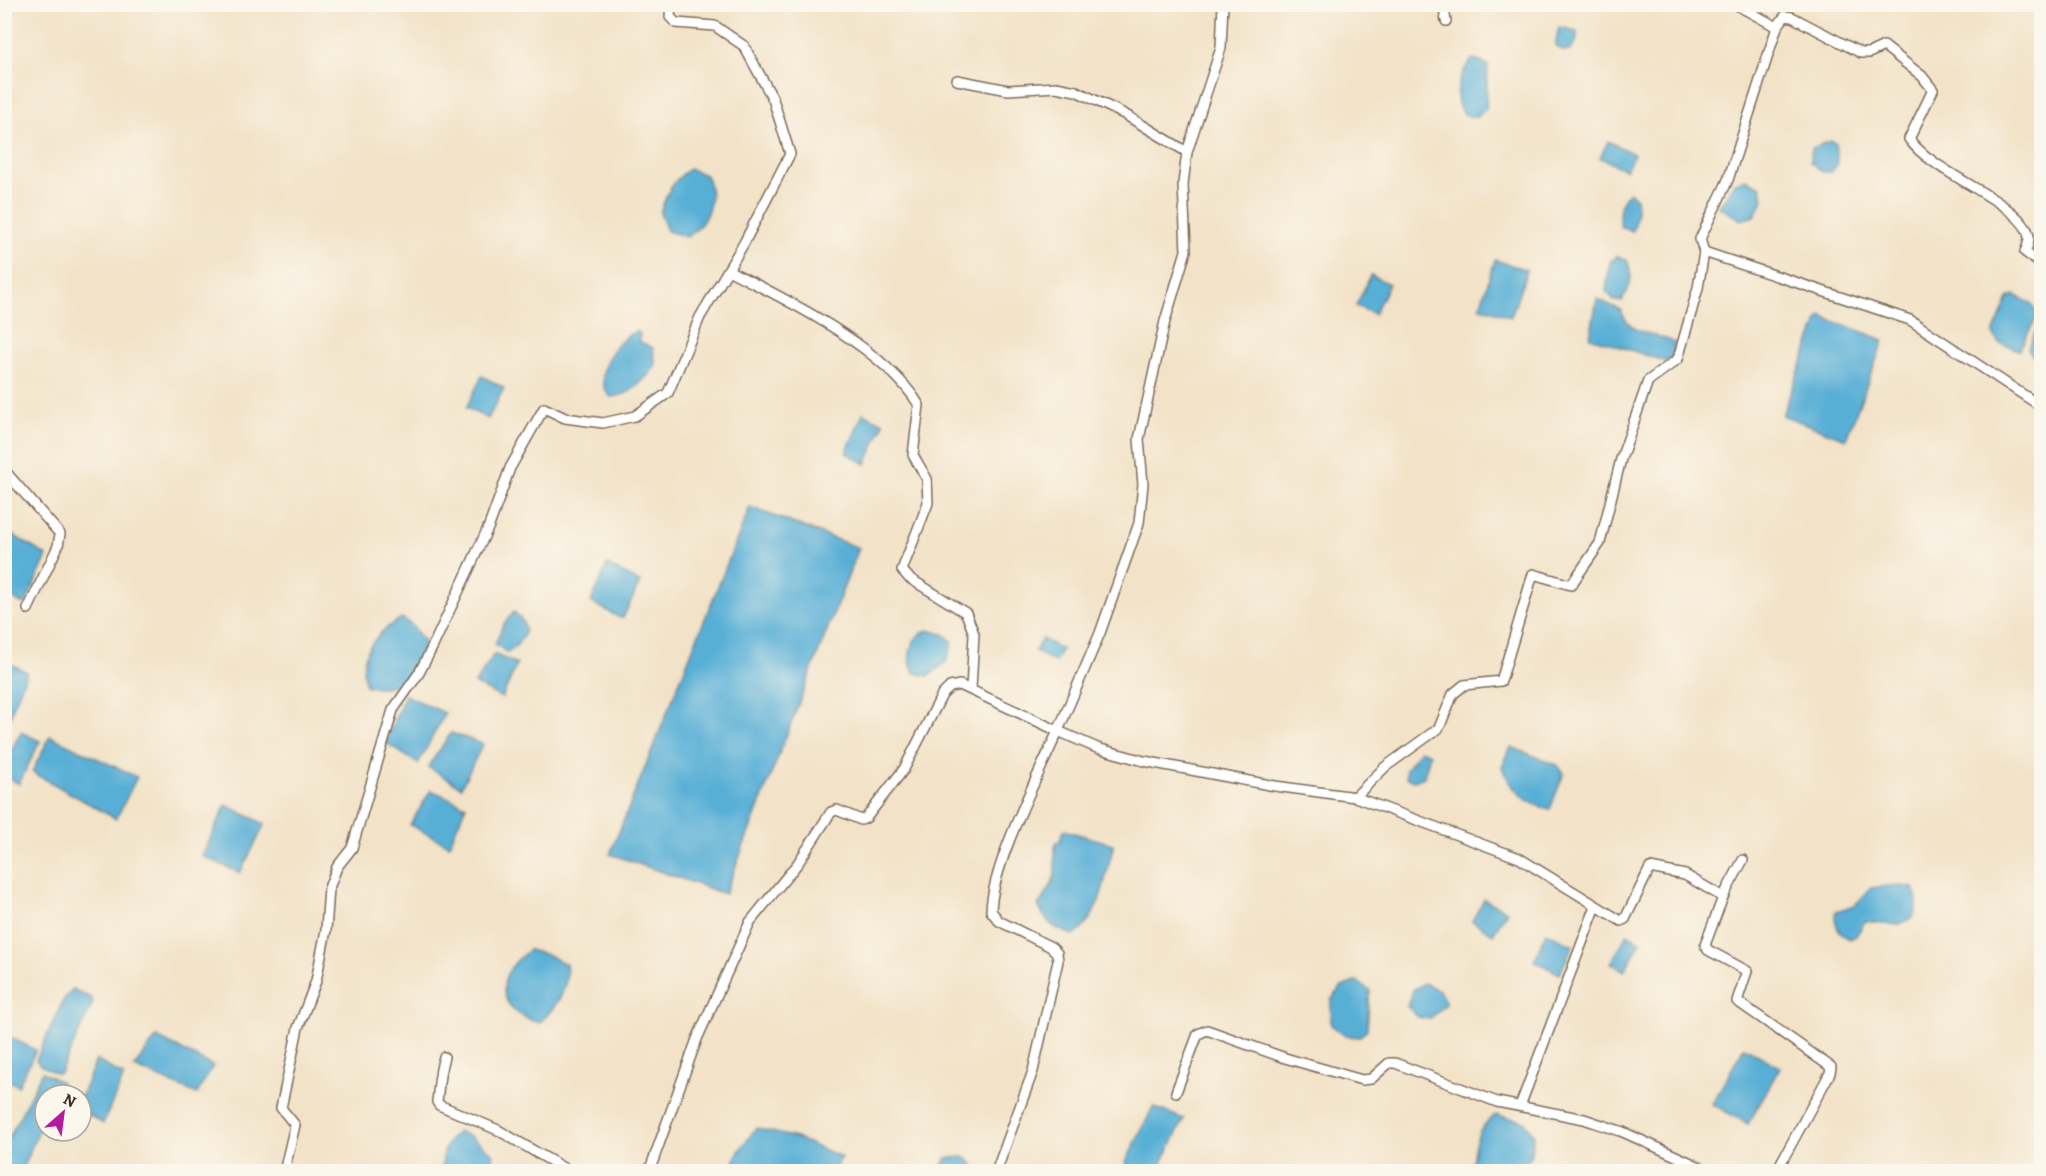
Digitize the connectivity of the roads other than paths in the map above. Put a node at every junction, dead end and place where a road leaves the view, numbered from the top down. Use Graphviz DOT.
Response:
graph roads {
  1 [pos="671,4"];
  2 [pos="1224,4"];
  3 [pos="1443,4"];
  4 [pos="1735,4"];
  5 [pos="1446,21"];
  6 [pos="1777,27"];
  7 [pos="957,80"];
  8 [pos="1187,152"];
  9 [pos="1704,252"];
  10 [pos="2042,265"];
  11 [pos="728,270"];
  12 [pos="2042,407"];
  13 [pos="4,470"];
  14 [pos="28,609"];
  15 [pos="971,688"];
  16 [pos="1058,731"];
  17 [pos="1355,797"];
  18 [pos="1743,860"];
  19 [pos="1723,897"];
  20 [pos="1596,906"];
  21 [pos="444,1057"];
  22 [pos="1176,1092"];
  23 [pos="1520,1106"];
  24 [pos="284,1172"];
  25 [pos="570,1172"];
  26 [pos="649,1172"];
  27 [pos="996,1172"];
  28 [pos="1711,1172"];
  29 [pos="1776,1172"];
  1 -- 11 [label="street"];
  2 -- 8 [label="street"];
  3 -- 5 [label="street"];
  4 -- 6 [label="street"];
  6 -- 9 [label="street"];
  6 -- 10 [label="street"];
  7 -- 8 [label="street"];
  8 -- 16 [label="street"];
  9 -- 12 [label="street"];
  9 -- 17 [label="street"];
  11 -- 15 [label="street"];
  11 -- 24 [label="street"];
  13 -- 14 [label="street"];
  15 -- 16 [label="street"];
  15 -- 26 [label="street"];
  16 -- 17 [label="street"];
  16 -- 27 [label="street"];
  17 -- 20 [label="street"];
  18 -- 19 [label="street"];
  19 -- 20 [label="street"];
  19 -- 29 [label="street"];
  20 -- 23 [label="street"];
  21 -- 25 [label="street"];
  22 -- 23 [label="street"];
  23 -- 28 [label="street"];
}
